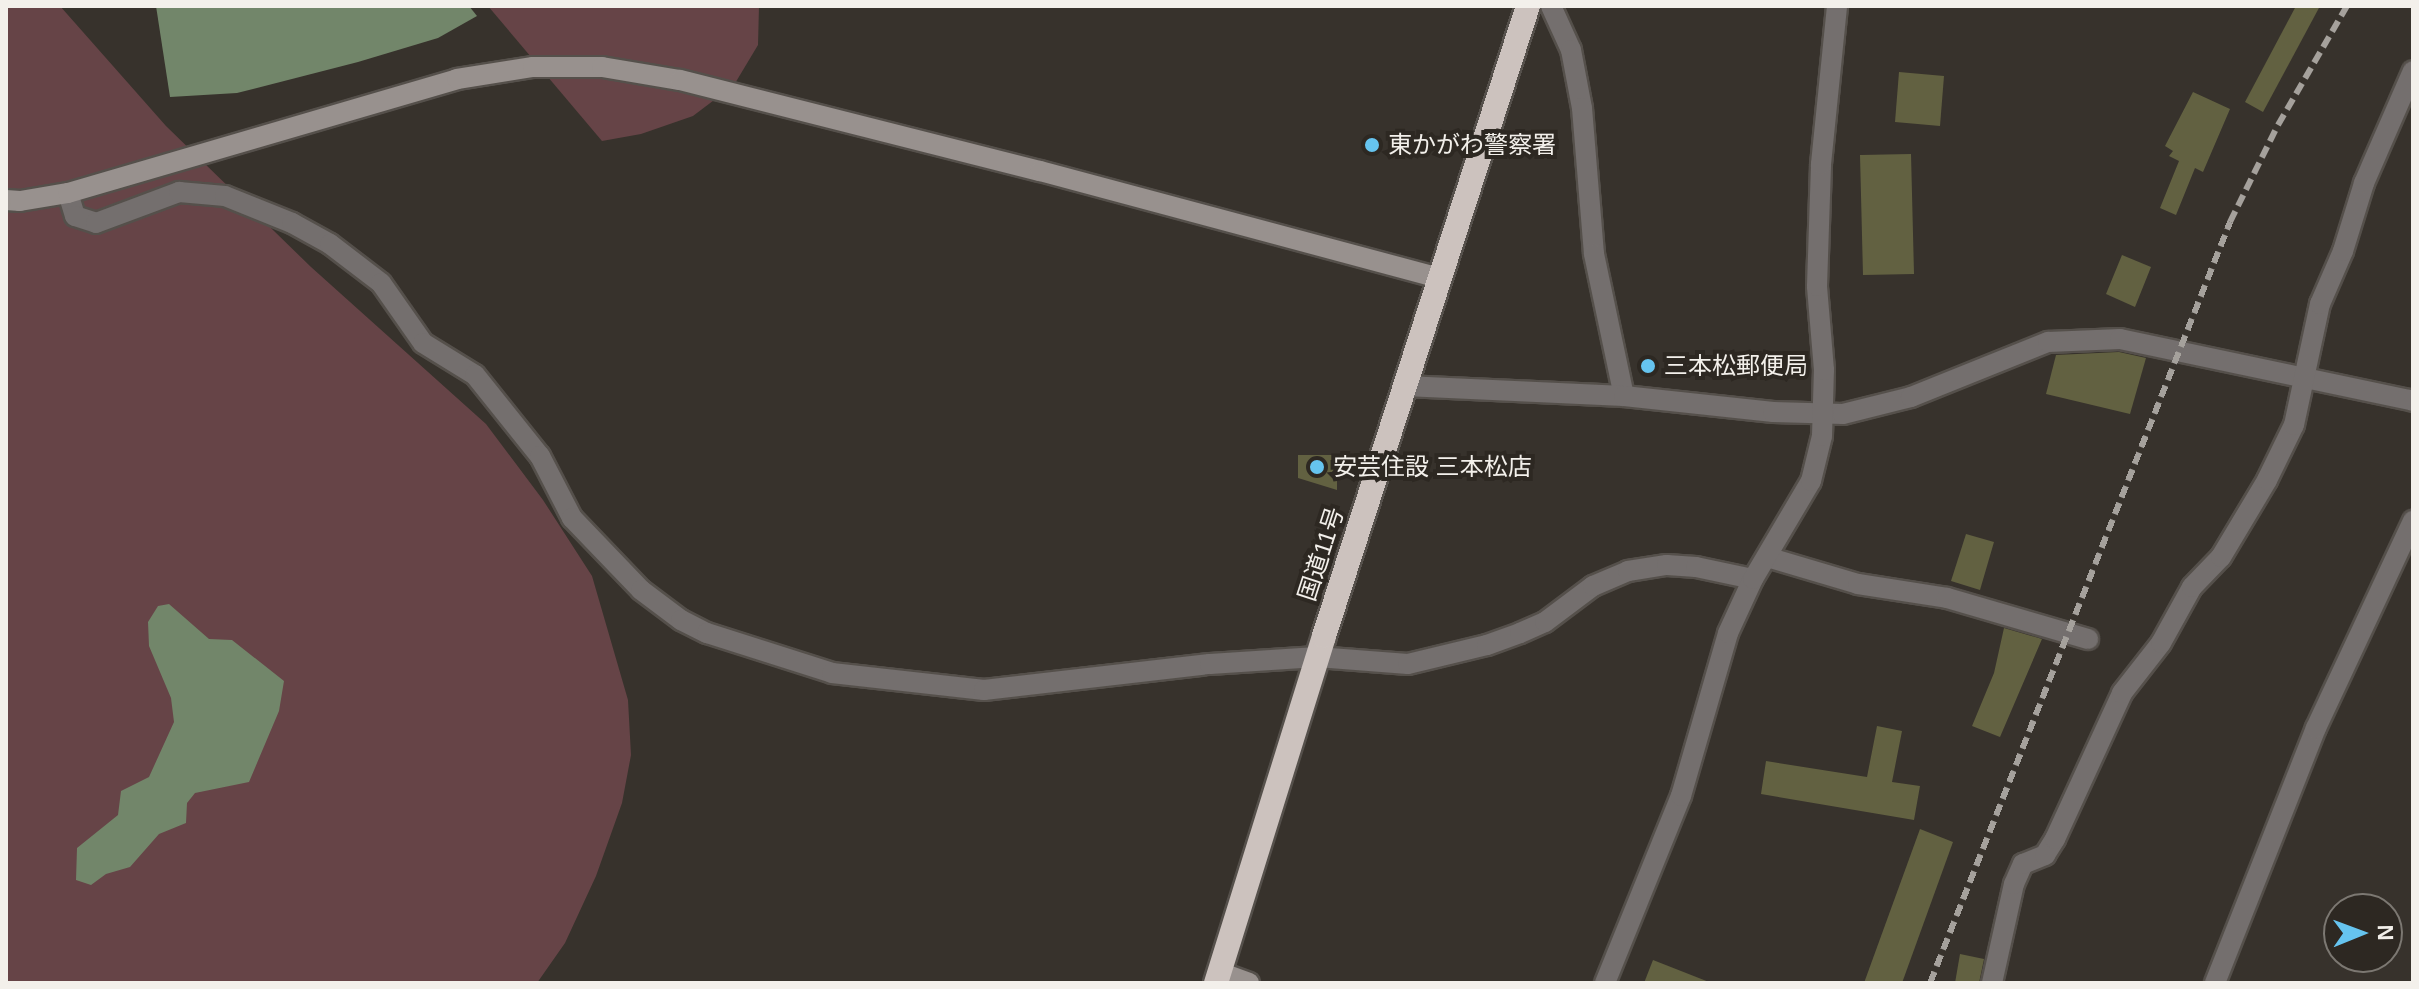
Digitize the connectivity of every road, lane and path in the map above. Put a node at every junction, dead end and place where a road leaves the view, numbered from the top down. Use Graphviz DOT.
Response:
graph roads {
  1 [pos="1528,6"];
  2 [pos="1551,6"];
  3 [pos="1837,6"];
  4 [pos="2413,71"];
  5 [pos="68,193"];
  6 [pos="6,200"];
  7 [pos="1440,278"];
  8 [pos="2302,378"];
  9 [pos="1405,386"];
  10 [pos="1624,396"];
  11 [pos="2413,401"];
  12 [pos="1825,414"];
  13 [pos="2413,521"];
  14 [pos="1767,557"];
  15 [pos="1753,579"];
  16 [pos="2088,639"];
  17 [pos="1317,657"];
  18 [pos="1218,978"];
  19 [pos="1249,983"];
  20 [pos="1605,983"];
  21 [pos="1992,983"];
  22 [pos="2215,983"];
  1 -- 7 [label="highway, 国道11号"];
  2 -- 10 [label="street"];
  3 -- 12 [label="street"];
  4 -- 8 [label="street"];
  5 -- 6 [label="street"];
  5 -- 7 [label="street"];
  5 -- 17 [label="street"];
  7 -- 9 [label="highway, 国道11号"];
  8 -- 11 [label="street"];
  8 -- 12 [label="street"];
  8 -- 21 [label="street"];
  9 -- 10 [label="street"];
  9 -- 17 [label="highway, 国道11号"];
  10 -- 12 [label="street"];
  12 -- 14 [label="street"];
  13 -- 22 [label="street"];
  14 -- 15 [label="street"];
  14 -- 16 [label="street"];
  15 -- 17 [label="street"];
  15 -- 20 [label="street"];
  17 -- 18 [label="highway, 国道11号"];
  18 -- 19 [label="street"];
}
